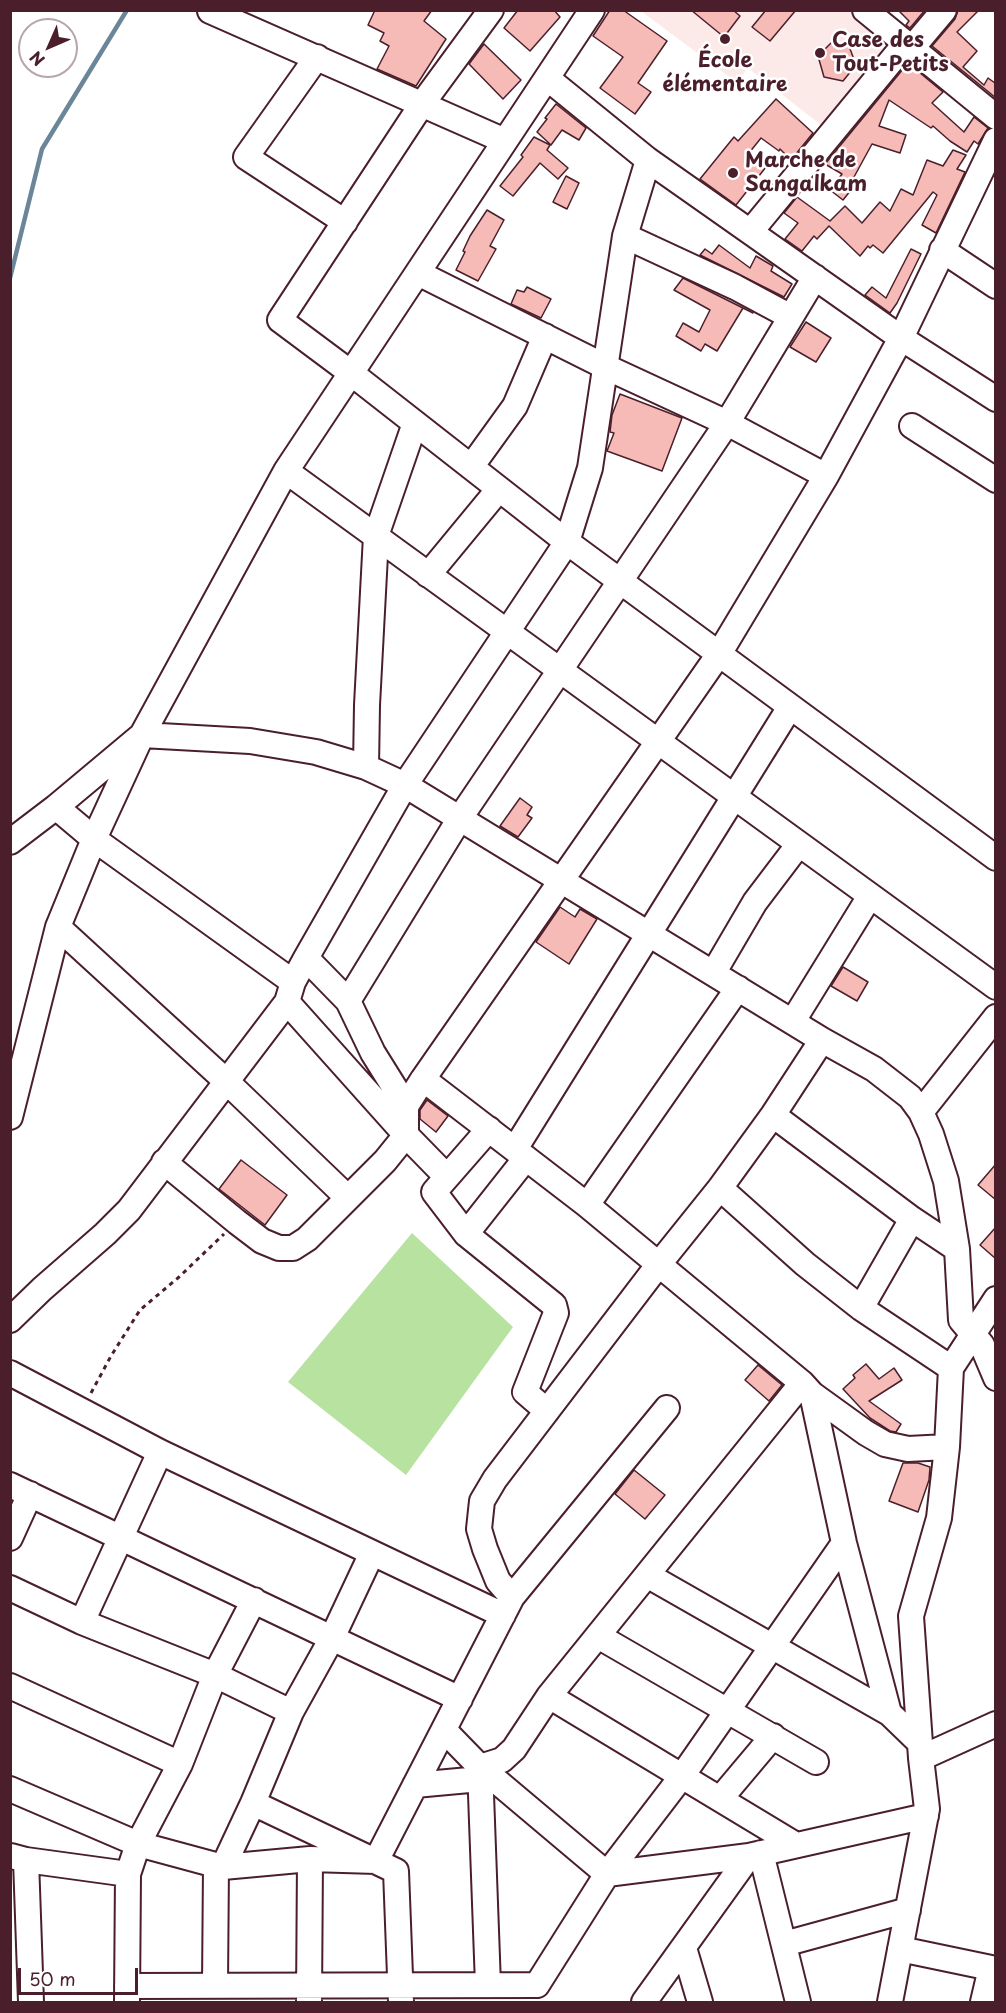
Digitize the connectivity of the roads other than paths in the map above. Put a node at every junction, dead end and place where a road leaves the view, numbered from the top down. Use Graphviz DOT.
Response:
graph roads {
  1 [pos="491,10"];
  2 [pos="592,10"];
  3 [pos="866,10"];
  4 [pos="944,10"];
  5 [pos="210,11"];
  6 [pos="909,46"];
  7 [pos="317,57"];
  8 [pos="547,78"];
  9 [pos="422,104"];
  10 [pos="996,117"];
  11 [pos="505,141"];
  12 [pos="992,156"];
  13 [pos="648,160"];
  14 [pos="345,222"];
  15 [pos="751,231"];
  16 [pos="625,236"];
  17 [pos="942,250"];
  18 [pos="418,273"];
  19 [pos="815,277"];
  20 [pos="996,286"];
  21 [pos="791,316"];
  22 [pos="545,336"];
  23 [pos="901,338"];
  24 [pos="606,367"];
  25 [pos="351,373"];
  26 [pos="996,399"];
  27 [pos="415,423"];
  28 [pos="727,423"];
  29 [pos="912,426"];
  30 [pos="471,467"];
  31 [pos="286,471"];
  32 [pos="826,476"];
  33 [pos="996,480"];
  34 [pos="499,489"];
  35 [pos="376,536"];
  36 [pos="567,542"];
  37 [pos="429,575"];
  38 [pos="620,581"];
  39 [pos="507,632"];
  40 [pos="719,654"];
  41 [pos="560,670"];
  42 [pos="790,707"];
  43 [pos="142,735"];
  44 [pos="658,741"];
  45 [pos="366,767"];
  46 [pos="405,785"];
  47 [pos="734,797"];
  48 [pos="56,807"];
  49 [pos="460,818"];
  50 [pos="94,839"];
  51 [pos="10,842"];
  52 [pos="799,844"];
  53 [pos="996,858"];
  54 [pos="561,880"];
  55 [pos="870,896"];
  56 [pos="58,927"];
  57 [pos="650,933"];
  58 [pos="306,958"];
  59 [pos="714,972"];
  60 [pos="996,987"];
  61 [pos="738,988"];
  62 [pos="290,992"];
  63 [pos="348,1001"];
  64 [pos="996,1017"];
  65 [pos="793,1021"];
  66 [pos="822,1040"];
  67 [pos="423,1079"];
  68 [pos="226,1081"];
  69 [pos="406,1106"];
  70 [pos="921,1112"];
  71 [pos="772,1115"];
  72 [pos="10,1117"];
  73 [pos="489,1129"];
  74 [pos="406,1135"];
  75 [pos="520,1154"];
  76 [pos="164,1162"];
  77 [pos="447,1178"];
  78 [pos="720,1188"];
  79 [pos="347,1197"];
  80 [pos="587,1205"];
  81 [pos="912,1219"];
  82 [pos="466,1234"];
  83 [pos="957,1249"];
  84 [pos="659,1264"];
  85 [pos="996,1299"];
  86 [pos="861,1308"];
  87 [pos="10,1320"];
  88 [pos="973,1334"];
  89 [pos="951,1368"];
  90 [pos="10,1373"];
  91 [pos="995,1376"];
  92 [pos="807,1389"];
  93 [pos="666,1408"];
  94 [pos="547,1411"];
  95 [pos="947,1447"];
  96 [pos="160,1452"];
  97 [pos="20,1489"];
  98 [pos="121,1537"];
  99 [pos="10,1538"];
  100 [pos="844,1543"];
  101 [pos="372,1553"];
  102 [pos="647,1575"];
  103 [pos="10,1588"];
  104 [pos="254,1600"];
  105 [pos="508,1606"];
  106 [pos="82,1623"];
  107 [pos="598,1635"];
  108 [pos="332,1638"];
  109 [pos="772,1646"];
  110 [pos="215,1675"];
  111 [pos="10,1686"];
  112 [pos="549,1695"];
  113 [pos="460,1699"];
  114 [pos="728,1710"];
  115 [pos="291,1712"];
  116 [pos="890,1713"];
  117 [pos="994,1728"];
  118 [pos="444,1730"];
  119 [pos="773,1736"];
  120 [pos="920,1751"];
  121 [pos="816,1762"];
  122 [pos="180,1764"];
  123 [pos="480,1773"];
  124 [pos="682,1776"];
  125 [pos="415,1785"];
  126 [pos="10,1789"];
  127 [pos="720,1799"];
  128 [pos="253,1803"];
  129 [pos="926,1816"];
  130 [pos="138,1844"];
  131 [pos="796,1845"];
  132 [pos="755,1855"];
  133 [pos="18,1858"];
  134 [pos="310,1859"];
  135 [pos="376,1862"];
  136 [pos="220,1866"];
  137 [pos="128,1874"];
  138 [pos="607,1874"];
  139 [pos="908,1910"];
  140 [pos="783,1944"];
  141 [pos="684,1948"];
  142 [pos="900,1950"];
  143 [pos="993,1969"];
  144 [pos="488,1985"];
  145 [pos="215,1986"];
  146 [pos="127,1994"];
  147 [pos="309,1994"];
  148 [pos="400,1994"];
  149 [pos="540,1994"];
  150 [pos="32,2002"];
  151 [pos="644,2002"];
  152 [pos="700,2002"];
  153 [pos="798,2002"];
  154 [pos="890,2002"];
  155 [pos="983,2002"];
  1 -- 9 [label="street"];
  2 -- 8 [label="street"];
  3 -- 6 [label="street"];
  4 -- 6 [label="street"];
  5 -- 7 [label="street"];
  6 -- 10 [label="street"];
  6 -- 15 [label="street"];
  7 -- 9 [label="street"];
  7 -- 14 [label="street"];
  8 -- 11 [label="street"];
  8 -- 13 [label="street"];
  9 -- 11 [label="street"];
  9 -- 14 [label="street"];
  11 -- 18 [label="street"];
  12 -- 17 [label="street"];
  13 -- 15 [label="street"];
  13 -- 16 [label="street"];
  14 -- 25 [label="street"];
  15 -- 19 [label="street"];
  16 -- 21 [label="street"];
  16 -- 24 [label="street"];
  17 -- 20 [label="street"];
  17 -- 23 [label="street"];
  18 -- 22 [label="street"];
  18 -- 25 [label="street"];
  19 -- 21 [label="street"];
  19 -- 23 [label="street"];
  21 -- 28 [label="street"];
  22 -- 24 [label="street"];
  22 -- 30 [label="street"];
  23 -- 26 [label="street"];
  23 -- 32 [label="street"];
  24 -- 28 [label="street"];
  24 -- 36 [label="street"];
  25 -- 27 [label="street"];
  25 -- 31 [label="street"];
  27 -- 30 [label="street"];
  27 -- 35 [label="street"];
  28 -- 32 [label="street"];
  28 -- 38 [label="street"];
  29 -- 33 [label="street"];
  30 -- 34 [label="street"];
  31 -- 35 [label="street"];
  31 -- 43 [label="street"];
  32 -- 40 [label="street"];
  34 -- 36 [label="street"];
  34 -- 37 [label="street"];
  35 -- 37 [label="street"];
  35 -- 45 [label="street"];
  36 -- 38 [label="street"];
  36 -- 39 [label="street"];
  37 -- 39 [label="street"];
  38 -- 40 [label="street"];
  38 -- 41 [label="street"];
  39 -- 41 [label="street"];
  39 -- 46 [label="street"];
  40 -- 42 [label="street"];
  40 -- 44 [label="street"];
  41 -- 44 [label="street"];
  41 -- 49 [label="street"];
  42 -- 47 [label="street"];
  42 -- 53 [label="street"];
  43 -- 45 [label="street"];
  43 -- 48 [label="street"];
  43 -- 50 [label="street"];
  44 -- 47 [label="street"];
  44 -- 54 [label="street"];
  45 -- 46 [label="street"];
  46 -- 49 [label="street"];
  46 -- 58 [label="street"];
  47 -- 52 [label="street"];
  47 -- 57 [label="street"];
  48 -- 50 [label="street"];
  48 -- 51 [label="street"];
  49 -- 54 [label="street"];
  49 -- 63 [label="street"];
  50 -- 56 [label="street"];
  50 -- 62 [label="street"];
  52 -- 55 [label="street"];
  52 -- 59 [label="street"];
  54 -- 57 [label="street"];
  54 -- 67 [label="street"];
  55 -- 60 [label="street"];
  55 -- 65 [label="street"];
  56 -- 68 [label="street"];
  56 -- 72 [label="street"];
  57 -- 59 [label="street"];
  57 -- 75 [label="street"];
  58 -- 62 [label="street"];
  58 -- 63 [label="street"];
  59 -- 61 [label="street"];
  61 -- 65 [label="street"];
  61 -- 80 [label="street"];
  62 -- 68 [label="street"];
  62 -- 74 [label="street"];
  63 -- 69 [label="street"];
  64 -- 70 [label="street"];
  65 -- 66 [label="street"];
  66 -- 70 [label="street"];
  66 -- 71 [label="street"];
  67 -- 69 [label="street"];
  67 -- 73 [label="street"];
  68 -- 76 [label="street"];
  68 -- 79 [label="street"];
  69 -- 74 [label="street"];
  70 -- 83 [label="street"];
  71 -- 78 [label="street"];
  71 -- 81 [label="street"];
  73 -- 75 [label="street"];
  73 -- 77 [label="street"];
  74 -- 77 [label="street"];
  74 -- 79 [label="street"];
  75 -- 80 [label="street"];
  75 -- 82 [label="street"];
  76 -- 79 [label="street"];
  76 -- 87 [label="street"];
  77 -- 82 [label="street"];
  78 -- 84 [label="street"];
  78 -- 86 [label="street"];
  80 -- 84 [label="street"];
  81 -- 83 [label="street"];
  81 -- 86 [label="street"];
  82 -- 94 [label="street"];
  83 -- 88 [label="street"];
  84 -- 92 [label="street"];
  84 -- 94 [label="street"];
  85 -- 88 [label="street"];
  86 -- 89 [label="street"];
  88 -- 89 [label="street"];
  88 -- 91 [label="street"];
  89 -- 95 [label="street"];
  90 -- 96 [label="street"];
  92 -- 95 [label="street"];
  92 -- 100 [label="street"];
  92 -- 102 [label="street"];
  93 -- 105 [label="street"];
  94 -- 105 [label="street"];
  95 -- 120 [label="street"];
  96 -- 98 [label="street"];
  96 -- 101 [label="street"];
  97 -- 98 [label="street"];
  97 -- 99 [label="street"];
  98 -- 104 [label="street"];
  98 -- 106 [label="street"];
  100 -- 109 [label="street"];
  100 -- 116 [label="street"];
  101 -- 105 [label="street"];
  101 -- 108 [label="street"];
  102 -- 107 [label="street"];
  102 -- 109 [label="street"];
  103 -- 106 [label="street"];
  104 -- 108 [label="street"];
  104 -- 110 [label="street"];
  105 -- 113 [label="street"];
  106 -- 110 [label="street"];
  107 -- 112 [label="street"];
  107 -- 114 [label="street"];
  108 -- 113 [label="street"];
  108 -- 115 [label="street"];
  109 -- 114 [label="street"];
  109 -- 116 [label="street"];
  110 -- 115 [label="street"];
  110 -- 122 [label="street"];
  111 -- 122 [label="street"];
  112 -- 123 [label="street"];
  112 -- 124 [label="street"];
  113 -- 118 [label="street"];
  114 -- 119 [label="street"];
  114 -- 124 [label="street"];
  115 -- 128 [label="street"];
  116 -- 120 [label="street"];
  117 -- 120 [label="street"];
  118 -- 123 [label="street"];
  118 -- 125 [label="street"];
  119 -- 121 [label="street"];
  119 -- 127 [label="street"];
  120 -- 129 [label="street"];
  122 -- 130 [label="street"];
  123 -- 125 [label="street"];
  123 -- 138 [label="street"];
  123 -- 144 [label="street"];
  124 -- 127 [label="street"];
  124 -- 138 [label="street"];
  125 -- 135 [label="street"];
  126 -- 130 [label="street"];
  127 -- 131 [label="street"];
  128 -- 135 [label="street"];
  128 -- 136 [label="street"];
  129 -- 131 [label="street"];
  129 -- 139 [label="street"];
  130 -- 136 [label="street"];
  130 -- 137 [label="street"];
  131 -- 132 [label="street"];
  132 -- 138 [label="street"];
  132 -- 140 [label="street"];
  132 -- 141 [label="street"];
  133 -- 137 [label="street"];
  133 -- 150 [label="street"];
  134 -- 135 [label="street"];
  134 -- 136 [label="street"];
  134 -- 147 [label="street"];
  135 -- 148 [label="street"];
  136 -- 145 [label="street"];
  137 -- 146 [label="street"];
  138 -- 149 [label="street"];
  139 -- 140 [label="street"];
  139 -- 142 [label="street"];
  140 -- 153 [label="street"];
  141 -- 151 [label="street"];
  141 -- 152 [label="street"];
  142 -- 143 [label="street"];
  142 -- 154 [label="street"];
  143 -- 155 [label="street"];
  144 -- 148 [label="street"];
  144 -- 149 [label="street"];
  145 -- 146 [label="street"];
  145 -- 147 [label="street"];
  147 -- 148 [label="street"];
}
